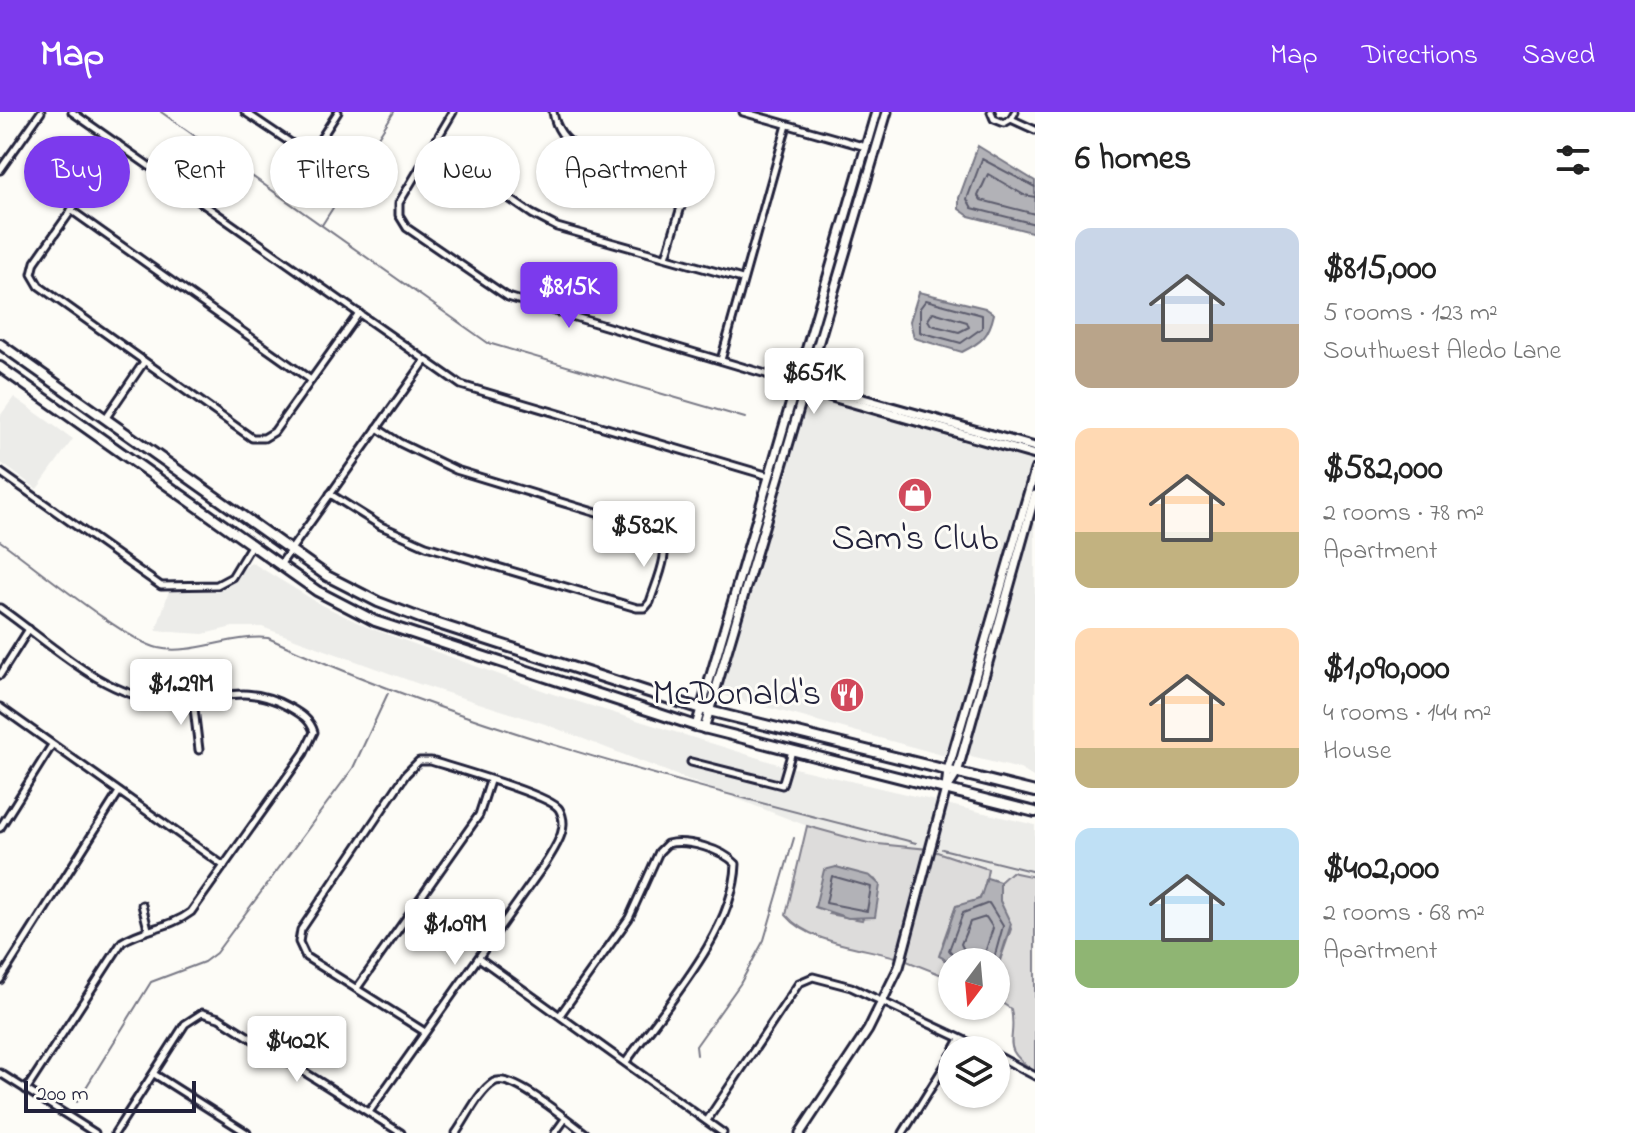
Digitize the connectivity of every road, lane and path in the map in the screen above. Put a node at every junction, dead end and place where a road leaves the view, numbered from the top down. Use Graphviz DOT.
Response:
graph roads {
  1 [pos="41,112"];
  2 [pos="72,112"];
  3 [pos="245,112"];
  4 [pos="338,112"];
  5 [pos="453,112"];
  6 [pos="553,112"];
  7 [pos="743,112"];
  8 [pos="876,112"];
  9 [pos="887,112"];
  10 [pos="990,113"];
  11 [pos="1013,115"];
  12 [pos="787,125"];
  13 [pos="1032,129"];
  14 [pos="106,136"];
  15 [pos="440,136"];
  16 [pos="866,147"];
  17 [pos="130,152"];
  18 [pos="0,170"];
  19 [pos="414,180"];
  20 [pos="520,206"];
  21 [pos="71,210"];
  22 [pos="666,257"];
  23 [pos="742,279"];
  24 [pos="359,313"];
  25 [pos="0,344"];
  26 [pos="721,360"];
  27 [pos="425,361"];
  28 [pos="144,362"];
  29 [pos="0,367"];
  30 [pos="311,380"];
  31 [pos="796,383"];
  32 [pos="806,386"];
  33 [pos="105,419"];
  34 [pos="377,428"];
  35 [pos="1035,447"];
  36 [pos="1035,455"];
  37 [pos="1035,470"];
  38 [pos="0,472"];
  39 [pos="769,476"];
  40 [pos="330,494"];
  41 [pos="1035,495"];
  42 [pos="252,544"];
  43 [pos="290,551"];
  44 [pos="280,565"];
  45 [pos="0,608"];
  46 [pos="29,629"];
  47 [pos="0,675"];
  48 [pos="193,700"];
  49 [pos="0,707"];
  50 [pos="705,710"];
  51 [pos="700,728"];
  52 [pos="52,745"];
  53 [pos="199,750"];
  54 [pos="792,751"];
  55 [pos="691,762"];
  56 [pos="952,771"];
  57 [pos="490,781"];
  58 [pos="946,789"];
  59 [pos="119,792"];
  60 [pos="1035,792"];
  61 [pos="1035,812"];
  62 [pos="0,828"];
  63 [pos="224,866"];
  64 [pos="142,905"];
  65 [pos="148,929"];
  66 [pos="479,958"];
  67 [pos="0,980"];
  68 [pos="357,988"];
  69 [pos="884,1002"];
  70 [pos="560,1015"];
  71 [pos="425,1032"];
  72 [pos="954,1036"];
  73 [pos="626,1062"];
  74 [pos="1010,1063"];
  75 [pos="0,1073"];
  76 [pos="154,1074"];
  77 [pos="938,1076"];
  78 [pos="1035,1076"];
  79 [pos="26,1090"];
  80 [pos="369,1112"];
  81 [pos="565,1119"];
  82 [pos="708,1119"];
  83 [pos="95,1133"];
  84 [pos="115,1133"];
  85 [pos="247,1133"];
  86 [pos="401,1133"];
  87 [pos="456,1133"];
  88 [pos="555,1133"];
  89 [pos="585,1133"];
  90 [pos="723,1133"];
  91 [pos="800,1133"];
  92 [pos="903,1133"];
  1 -- 18 [label="street"];
  2 -- 14 [label="street"];
  3 -- 4 [label="street"];
  5 -- 15 [label="street"];
  6 -- 22 [label="street"];
  7 -- 12 [label="street"];
  8 -- 16 [label="street"];
  9 -- 32 [label="street"];
  10 -- 11 [label="street"];
  11 -- 13 [label="street"];
  12 -- 16 [label="street"];
  12 -- 23 [label="street"];
  16 -- 31 [label="street"];
  17 -- 24 [label="street"];
  19 -- 26 [label="street"];
  20 -- 22 [label="street"];
  21 -- 28 [label="street"];
  21 -- 30 [label="street"];
  22 -- 23 [label="street"];
  23 -- 26 [label="street"];
  24 -- 27 [label="street"];
  24 -- 30 [label="street"];
  25 -- 33 [label="main road"];
  26 -- 31 [label="street"];
  27 -- 34 [label="street"];
  27 -- 39 [label="street"];
  28 -- 30 [label="street"];
  28 -- 33 [label="street"];
  29 -- 42 [label="main road"];
  31 -- 32 [label="street"];
  31 -- 39 [label="street"];
  32 -- 35 [label="street"];
  32 -- 36 [label="street"];
  32 -- 50 [label="street"];
  33 -- 43 [label="main road"];
  34 -- 40 [label="street"];
  34 -- 40 [label="street"];
  37 -- 56 [label="street"];
  38 -- 42 [label="street"];
  39 -- 50 [label="street"];
  40 -- 43 [label="street"];
  41 -- 56 [label="street"];
  42 -- 44 [label="main road"];
  43 -- 44 [label="street"];
  43 -- 50 [label="main road"];
  44 -- 51 [label="main road"];
  45 -- 46 [label="street"];
  46 -- 47 [label="street"];
  46 -- 48 [label="street"];
  48 -- 53 [label="street"];
  48 -- 63 [label="street"];
  49 -- 52 [label="street"];
  50 -- 51 [label="street"];
  50 -- 56 [label="main road"];
  51 -- 54 [label="main road"];
  52 -- 59 [label="street"];
  52 -- 62 [label="street"];
  54 -- 55 [label="street"];
  54 -- 58 [label="main road"];
  56 -- 58 [label="street"];
  56 -- 60 [label="main road"];
  57 -- 66 [label="street"];
  57 -- 68 [label="street"];
  57 -- 68 [label="street"];
  58 -- 61 [label="main road"];
  58 -- 69 [label="street"];
  59 -- 63 [label="street"];
  59 -- 67 [label="street"];
  63 -- 65 [label="street"];
  64 -- 65 [label="street"];
  65 -- 79 [label="street"];
  66 -- 70 [label="street"];
  66 -- 71 [label="street"];
  68 -- 71 [label="street"];
  69 -- 72 [label="street"];
  69 -- 82 [label="street"];
  69 -- 91 [label="street"];
  70 -- 73 [label="street"];
  70 -- 73 [label="street"];
  71 -- 80 [label="street"];
  73 -- 82 [label="street"];
  74 -- 78 [label="street"];
  75 -- 79 [label="street"];
  76 -- 80 [label="street"];
  76 -- 84 [label="street"];
  76 -- 85 [label="street"];
  77 -- 92 [label="street"];
  79 -- 83 [label="street"];
  80 -- 86 [label="street"];
  81 -- 87 [label="street"];
  81 -- 88 [label="street"];
  81 -- 89 [label="street"];
  82 -- 90 [label="street"];
}
